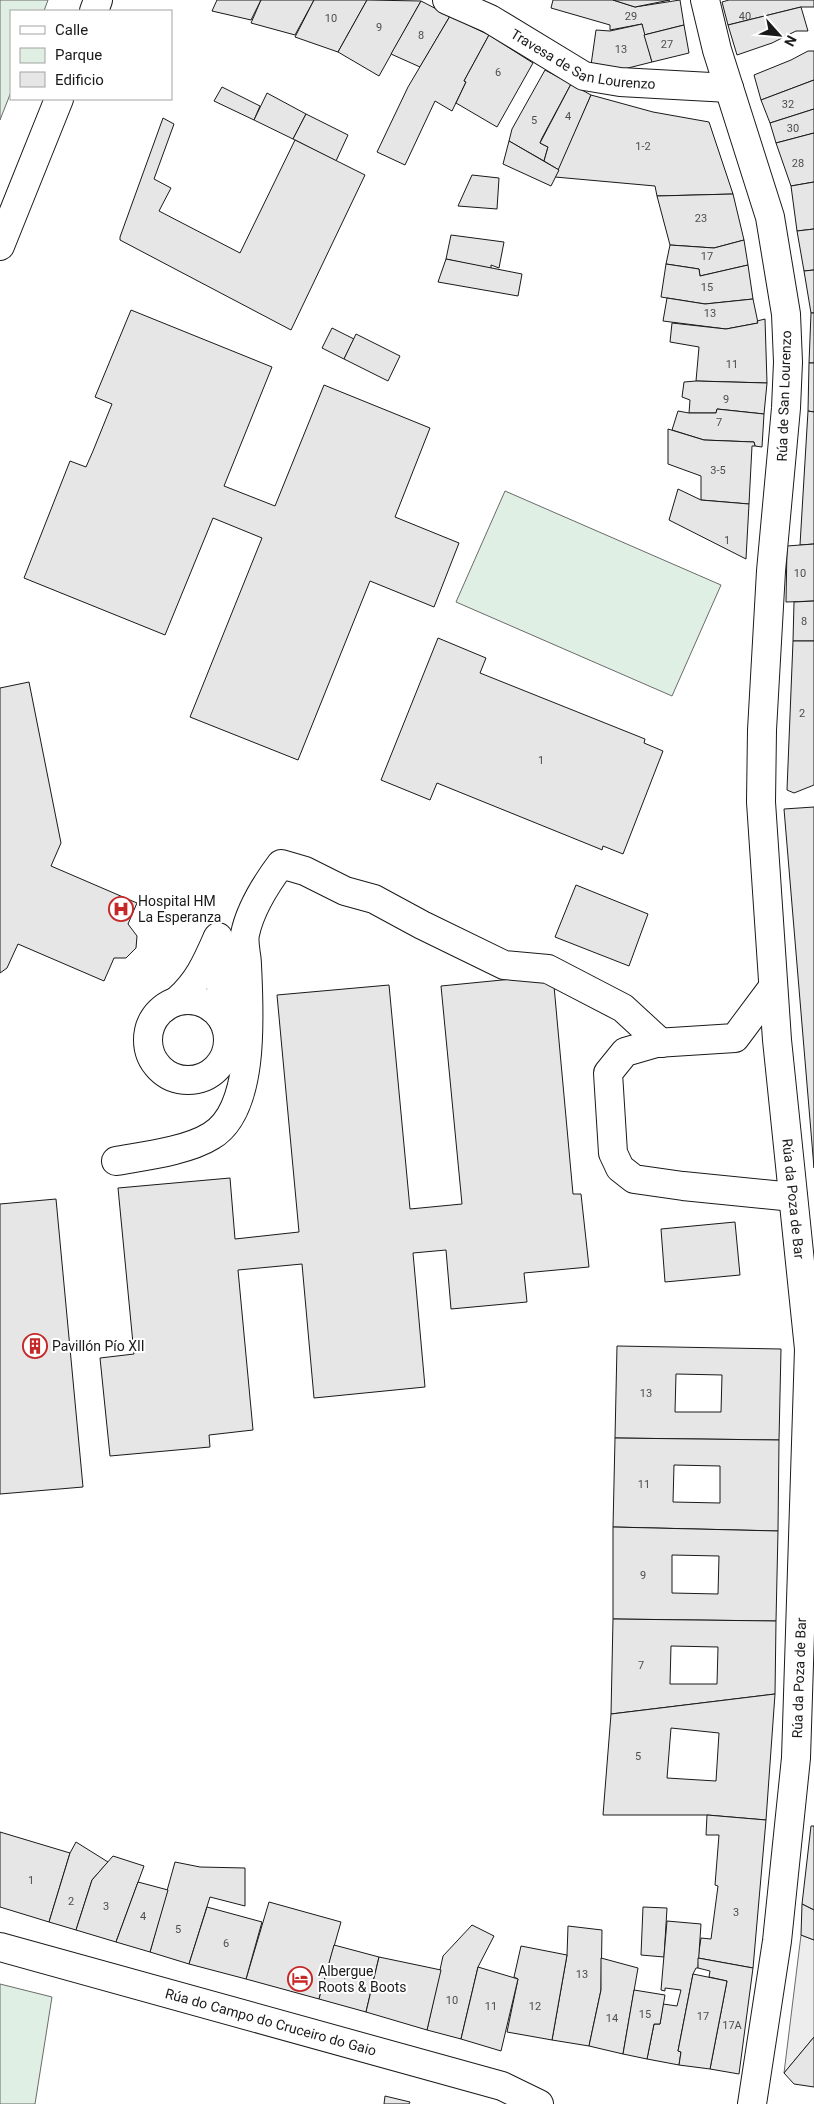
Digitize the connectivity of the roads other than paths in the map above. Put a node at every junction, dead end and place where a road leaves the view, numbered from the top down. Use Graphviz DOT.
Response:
graph roads {
  1 [pos="447,0"];
  2 [pos="705,0"];
  3 [pos="729,88"];
  4 [pos="59,100"];
  5 [pos="0,246"];
  6 [pos="761,802"];
  7 [pos="772,987"];
  8 [pos="178,1000"];
  9 [pos="223,1020"];
  10 [pos="661,1043"];
  11 [pos="116,1161"];
  12 [pos="793,1196"];
  13 [pos="0,1948"];
  14 [pos="539,2104"];
  15 [pos="752,2104"];
  1 -- 3 [label="street, Travesa de San Lourenzo"];
  2 -- 3 [label="street, Rúa de San Lourenzo"];
  3 -- 6 [label="street, Rúa de San Lourenzo"];
  4 -- 5 [label="street"];
  6 -- 7 [label="street, Rúa da Poza de Bar"];
  7 -- 10 [label="street"];
  7 -- 12 [label="street, Rúa da Poza de Bar"];
  8 -- 9 [label="street"];
  8 -- 9 [label="street"];
  8 -- 9 [label="street"];
  10 -- 11 [label="street"];
  10 -- 12 [label="street"];
  12 -- 15 [label="street, Rúa da Poza de Bar"];
  13 -- 14 [label="street, Rúa do Campo do Cruceiro do Gaio"];
}
